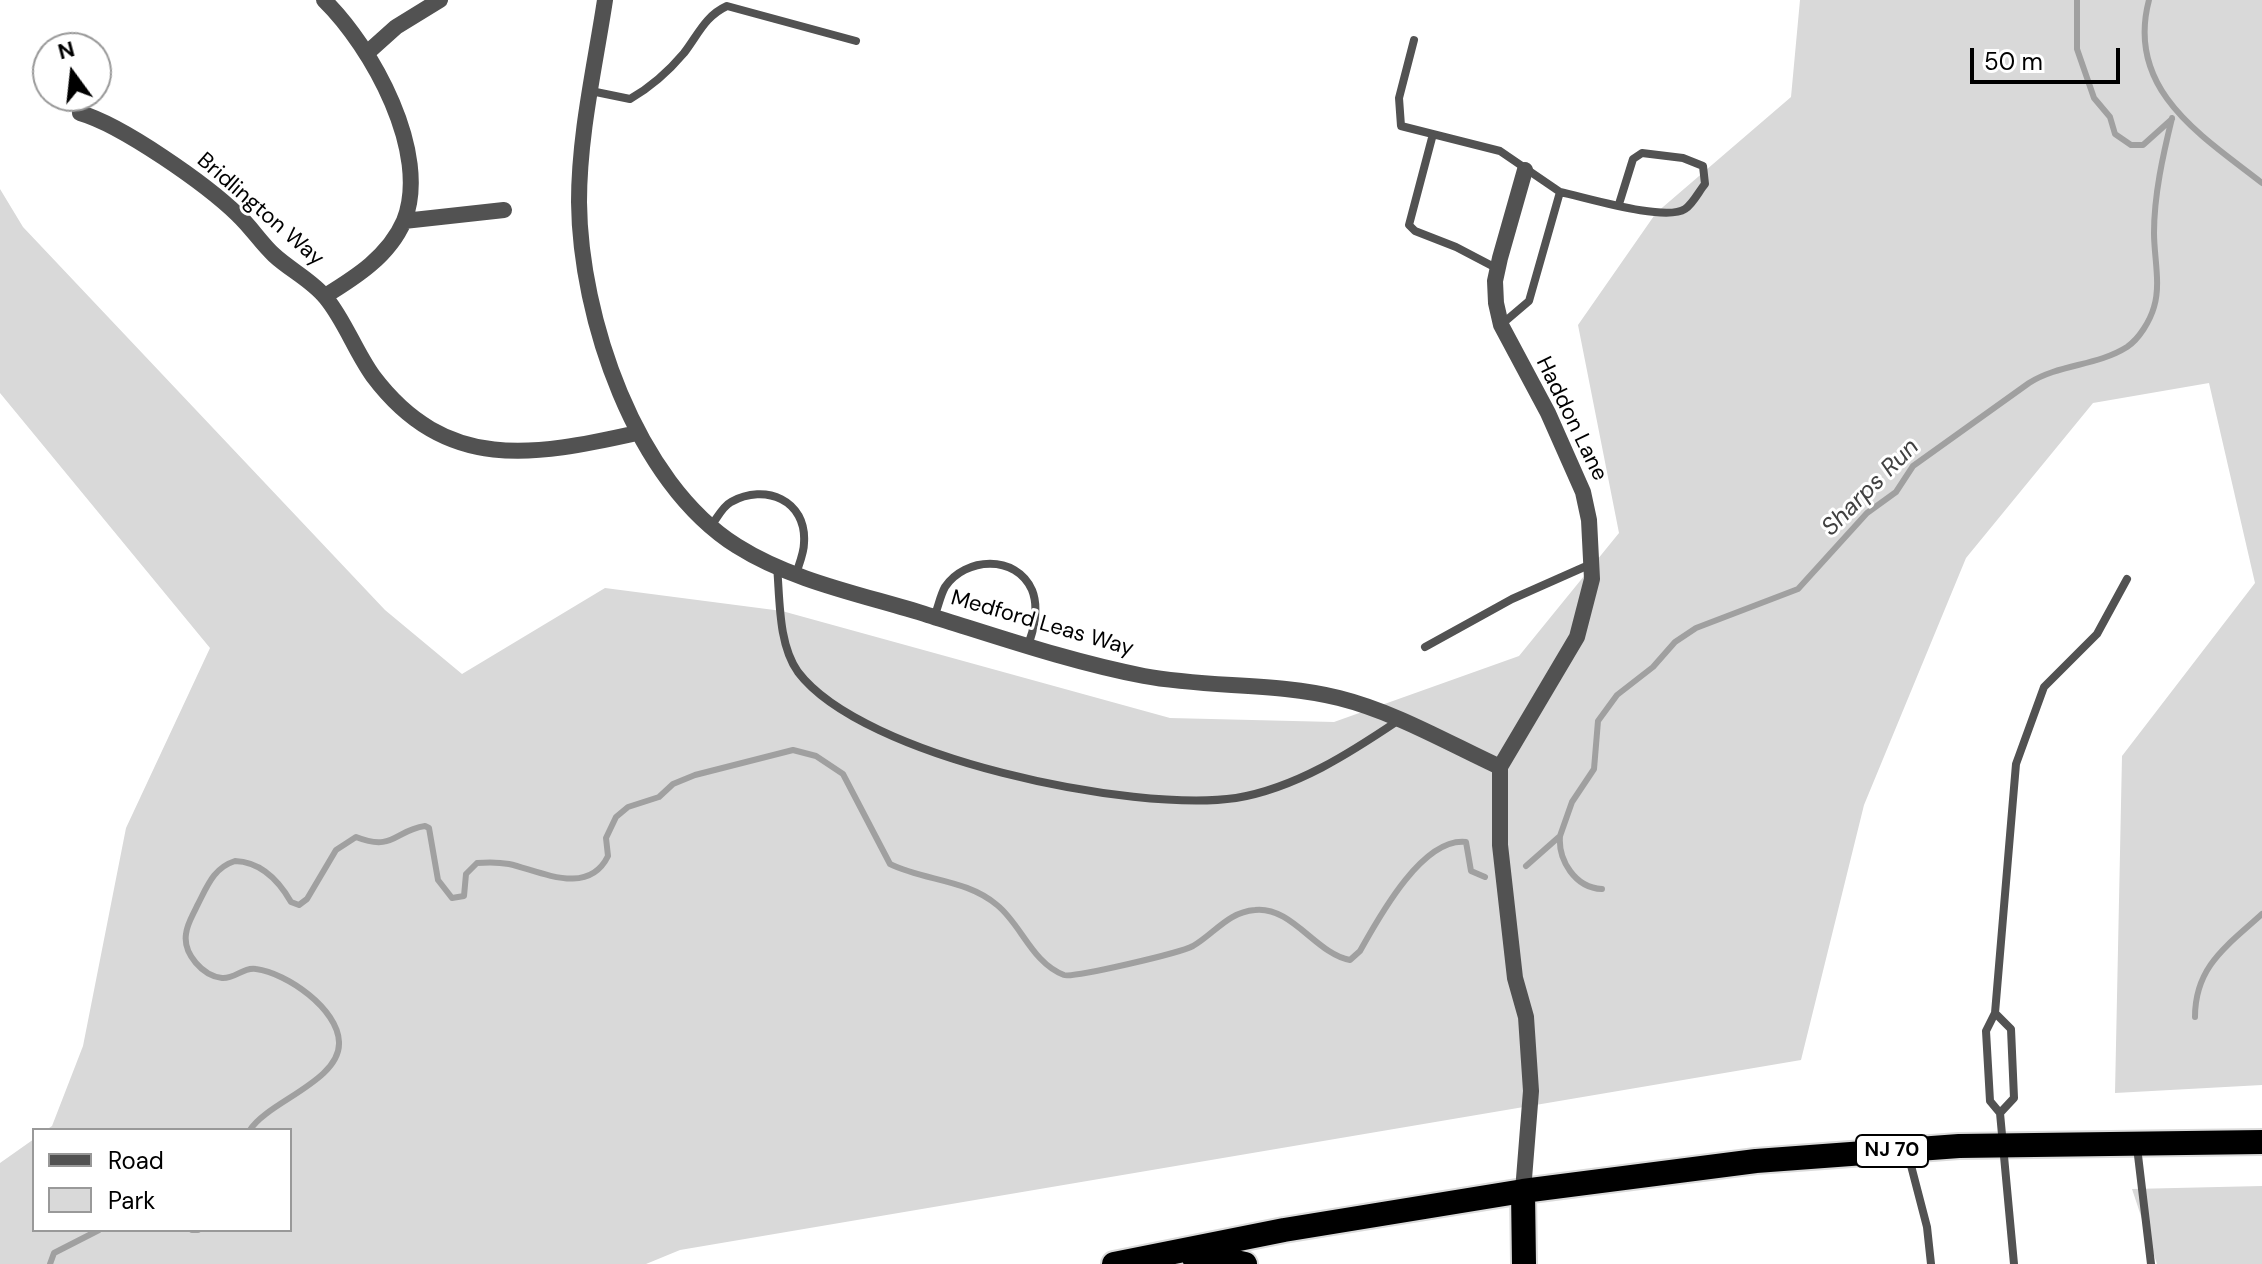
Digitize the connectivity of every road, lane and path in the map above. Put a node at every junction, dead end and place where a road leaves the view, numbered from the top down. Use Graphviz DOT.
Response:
graph roads {
  1 [pos="324,0"];
  2 [pos="440,0"];
  3 [pos="605,0"];
  4 [pos="1414,40"];
  5 [pos="856,41"];
  6 [pos="367,53"];
  7 [pos="591,91"];
  8 [pos="80,113"];
  9 [pos="1433,134"];
  10 [pos="1525,170"];
  11 [pos="1560,192"];
  12 [pos="1619,204"];
  13 [pos="504,210"];
  14 [pos="404,221"];
  15 [pos="1498,269"];
  16 [pos="325,296"];
  17 [pos="1501,325"];
  18 [pos="637,433"];
  19 [pos="711,526"];
  20 [pos="1592,563"];
  21 [pos="777,566"];
  22 [pos="796,574"];
  23 [pos="2127,579"];
  24 [pos="934,617"];
  25 [pos="1028,645"];
  26 [pos="1425,647"];
  27 [pos="1399,720"];
  28 [pos="1500,767"];
  29 [pos="1995,1013"];
  30 [pos="2000,1113"];
  31 [pos="2137,1142"];
  32 [pos="2262,1142"];
  33 [pos="2001,1145"];
  34 [pos="1906,1150"];
  35 [pos="1523,1191"];
  36 [pos="1121,1262"];
  37 [pos="1245,1264"];
  38 [pos="1524,1264"];
  39 [pos="1931,1264"];
  40 [pos="2014,1264"];
  41 [pos="2151,1264"];
  1 -- 6 [label="street, Bridlington Way"];
  2 -- 6 [label="street"];
  3 -- 7 [label="street, Medford Leas Way"];
  4 -- 9 [label="lane"];
  5 -- 7 [label="lane"];
  6 -- 14 [label="street, Bridlington Way"];
  7 -- 18 [label="street, Medford Leas Way"];
  8 -- 16 [label="street, Bridlington Way"];
  9 -- 10 [label="lane"];
  9 -- 15 [label="lane"];
  10 -- 11 [label="lane"];
  10 -- 15 [label="street, Haddon Lane"];
  11 -- 12 [label="lane"];
  11 -- 17 [label="lane"];
  12 -- 12 [label="lane"];
  13 -- 14 [label="street"];
  14 -- 16 [label="street, Bridlington Way"];
  15 -- 17 [label="street, Haddon Lane"];
  16 -- 18 [label="street, Bridlington Way"];
  17 -- 20 [label="street, Haddon Lane"];
  18 -- 19 [label="street, Medford Leas Way"];
  19 -- 21 [label="street, Medford Leas Way"];
  19 -- 22 [label="lane"];
  20 -- 26 [label="lane"];
  20 -- 28 [label="street, Haddon Lane"];
  21 -- 22 [label="street, Medford Leas Way"];
  21 -- 27 [label="lane"];
  22 -- 24 [label="street, Medford Leas Way"];
  23 -- 29 [label="lane"];
  24 -- 25 [label="street, Medford Leas Way"];
  24 -- 25 [label="lane"];
  25 -- 27 [label="street, Medford Leas Way"];
  27 -- 28 [label="street, Medford Leas Way"];
  28 -- 35 [label="street"];
  29 -- 30 [label="lane"];
  29 -- 30 [label="lane"];
  30 -- 33 [label="lane"];
  31 -- 32 [label="highway, NJ 70"];
  31 -- 33 [label="highway, NJ 70"];
  31 -- 41 [label="lane"];
  33 -- 34 [label="highway, NJ 70"];
  33 -- 40 [label="lane"];
  34 -- 35 [label="highway, NJ 70"];
  34 -- 39 [label="lane"];
  35 -- 36 [label="highway, NJ 70"];
  35 -- 38 [label="highway"];
  36 -- 37 [label="highway"];
}
